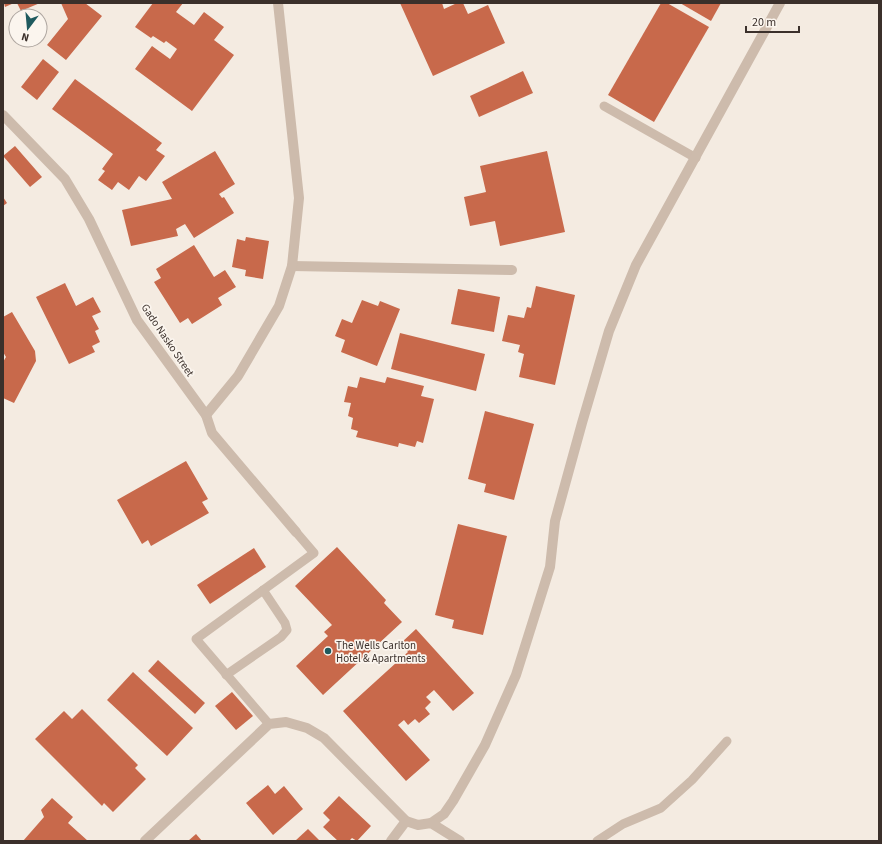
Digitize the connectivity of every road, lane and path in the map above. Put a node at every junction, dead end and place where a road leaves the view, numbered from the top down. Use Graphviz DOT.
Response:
graph roads {
  1 [pos="278,3"];
  2 [pos="780,3"];
  3 [pos="604,106"];
  4 [pos="3,115"];
  5 [pos="696,158"];
  6 [pos="292,266"];
  7 [pos="512,270"];
  8 [pos="206,415"];
  9 [pos="296,532"];
  10 [pos="263,590"];
  11 [pos="226,675"];
  12 [pos="269,724"];
  13 [pos="727,741"];
  14 [pos="406,821"];
  15 [pos="431,823"];
  16 [pos="145,841"];
  17 [pos="391,841"];
  18 [pos="460,841"];
  19 [pos="597,841"];
  1 -- 6 [label="street"];
  2 -- 5 [label="street"];
  3 -- 5 [label="lane"];
  4 -- 8 [label="street, Gado Nasko Street"];
  5 -- 15 [label="street"];
  6 -- 7 [label="street"];
  6 -- 8 [label="street"];
  8 -- 9 [label="street, Gado Nasko Street"];
  9 -- 10 [label="lane"];
  10 -- 11 [label="lane"];
  10 -- 11 [label="lane"];
  11 -- 12 [label="lane"];
  12 -- 14 [label="street"];
  12 -- 16 [label="street"];
  13 -- 19 [label="lane"];
  14 -- 15 [label="street"];
  14 -- 17 [label="street"];
  15 -- 18 [label="street"];
}
